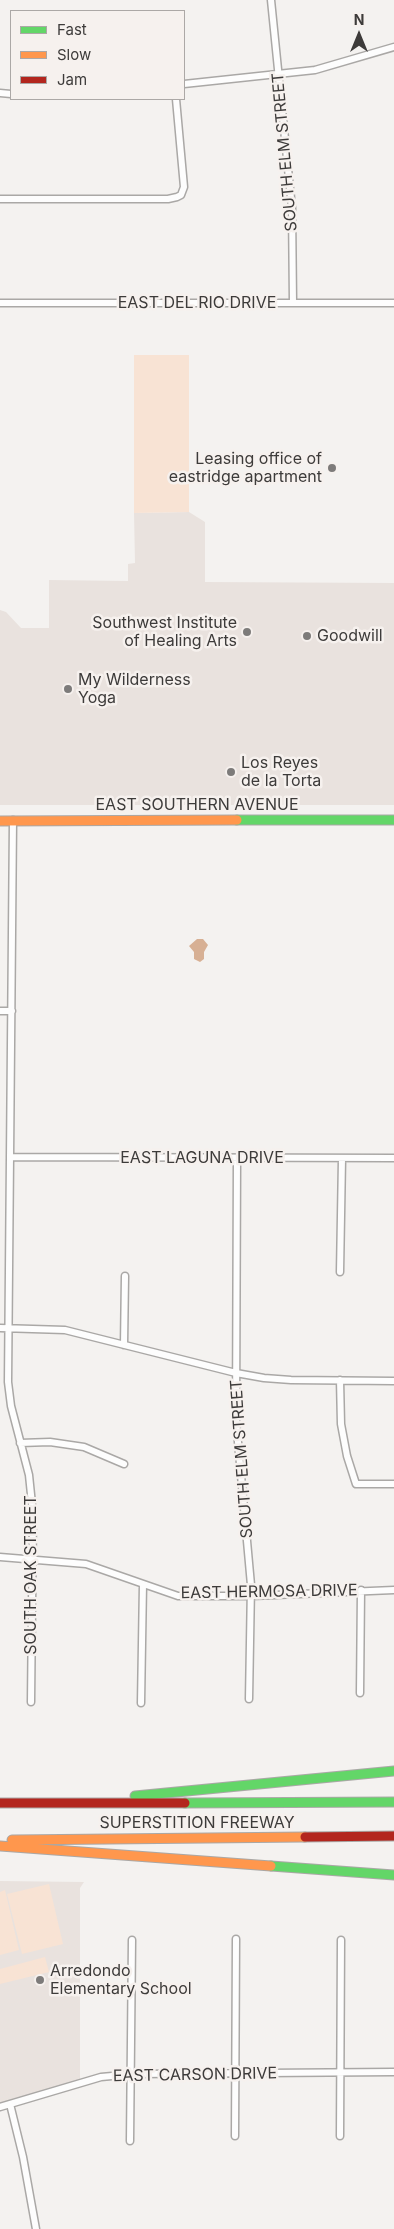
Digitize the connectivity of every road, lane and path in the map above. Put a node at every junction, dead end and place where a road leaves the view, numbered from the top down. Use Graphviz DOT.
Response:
graph roads {
  1 [pos="271,0"];
  2 [pos="394,47"];
  3 [pos="278,75"];
  4 [pos="185,84"];
  5 [pos="176,100"];
  6 [pos="0,199"];
  7 [pos="0,303"];
  8 [pos="293,303"];
  9 [pos="394,303"];
  10 [pos="0,820"];
  11 [pos="13,820"];
  12 [pos="394,820"];
  13 [pos="0,1011"];
  14 [pos="12,1011"];
  15 [pos="11,1157"];
  16 [pos="394,1158"];
  17 [pos="237,1159"];
  18 [pos="342,1159"];
  19 [pos="340,1272"];
  20 [pos="125,1276"];
  21 [pos="0,1328"];
  22 [pos="9,1328"];
  23 [pos="124,1345"];
  24 [pos="236,1373"];
  25 [pos="340,1380"];
  26 [pos="394,1381"];
  27 [pos="20,1443"];
  28 [pos="124,1464"];
  29 [pos="394,1484"];
  30 [pos="0,1557"];
  31 [pos="33,1558"];
  32 [pos="143,1584"];
  33 [pos="361,1590"];
  34 [pos="394,1590"];
  35 [pos="252,1596"];
  36 [pos="360,1693"];
  37 [pos="249,1698"];
  38 [pos="31,1702"];
  39 [pos="141,1704"];
  40 [pos="394,1771"];
  41 [pos="394,1802"];
  42 [pos="0,1803"];
  43 [pos="55,1804"];
  44 [pos="394,1836"];
  45 [pos="0,1840"];
  46 [pos="0,1846"];
  47 [pos="394,1875"];
  48 [pos="236,1939"];
  49 [pos="132,1940"];
  50 [pos="341,1940"];
  51 [pos="394,2072"];
  52 [pos="341,2073"];
  53 [pos="131,2074"];
  54 [pos="236,2074"];
  55 [pos="10,2104"];
  56 [pos="0,2107"];
  57 [pos="235,2136"];
  58 [pos="340,2136"];
  59 [pos="130,2141"];
  60 [pos="36,2229"];
  1 -- 3 [label="street, SOUTH ELM STREET"];
  2 -- 3 [label="street"];
  3 -- 4 [label="street"];
  3 -- 8 [label="street, SOUTH ELM STREET"];
  5 -- 6 [label="street"];
  7 -- 8 [label="street, EAST DEL RIO DRIVE"];
  8 -- 9 [label="street, EAST DEL RIO DRIVE"];
  10 -- 11 [label="main road, EAST SOUTHERN AVENUE"];
  11 -- 12 [label="main road, EAST SOUTHERN AVENUE"];
  11 -- 14 [label="street, SOUTH OAK STREET"];
  13 -- 14 [label="street"];
  14 -- 15 [label="street, SOUTH OAK STREET"];
  15 -- 17 [label="street, EAST LAGUNA DRIVE"];
  15 -- 22 [label="street, SOUTH OAK STREET"];
  16 -- 18 [label="street, EAST LAGUNA DRIVE"];
  17 -- 18 [label="street, EAST LAGUNA DRIVE"];
  17 -- 24 [label="street, SOUTH ELM STREET"];
  18 -- 19 [label="street"];
  20 -- 23 [label="street"];
  21 -- 22 [label="street"];
  22 -- 23 [label="street"];
  22 -- 27 [label="street, SOUTH OAK STREET"];
  23 -- 24 [label="street"];
  24 -- 25 [label="street"];
  24 -- 35 [label="street, SOUTH ELM STREET"];
  25 -- 26 [label="street"];
  25 -- 29 [label="street"];
  27 -- 28 [label="street"];
  27 -- 31 [label="street, SOUTH OAK STREET"];
  30 -- 31 [label="street, EAST HERMOSA DRIVE"];
  31 -- 32 [label="street, EAST HERMOSA DRIVE"];
  31 -- 38 [label="street, SOUTH OAK STREET"];
  32 -- 35 [label="street, EAST HERMOSA DRIVE"];
  32 -- 39 [label="street"];
  33 -- 34 [label="street, EAST HERMOSA DRIVE"];
  33 -- 35 [label="street, EAST HERMOSA DRIVE"];
  33 -- 36 [label="street"];
  35 -- 37 [label="street, SOUTH ELM STREET"];
  40 -- 43 [label="main road"];
  41 -- 43 [label="main road, SUPERSTITION FREEWAY"];
  42 -- 43 [label="main road, SUPERSTITION FREEWAY"];
  44 -- 45 [label="main road, SUPERSTITION FREEWAY"];
  46 -- 47 [label="main road"];
  48 -- 54 [label="street"];
  49 -- 53 [label="street"];
  50 -- 52 [label="street"];
  51 -- 52 [label="street, EAST CARSON DRIVE"];
  52 -- 54 [label="street, EAST CARSON DRIVE"];
  52 -- 58 [label="street"];
  53 -- 54 [label="street, EAST CARSON DRIVE"];
  53 -- 55 [label="street, EAST CARSON DRIVE"];
  53 -- 59 [label="street"];
  54 -- 57 [label="street"];
  55 -- 56 [label="street, EAST CARSON DRIVE"];
  55 -- 60 [label="street"];
}
